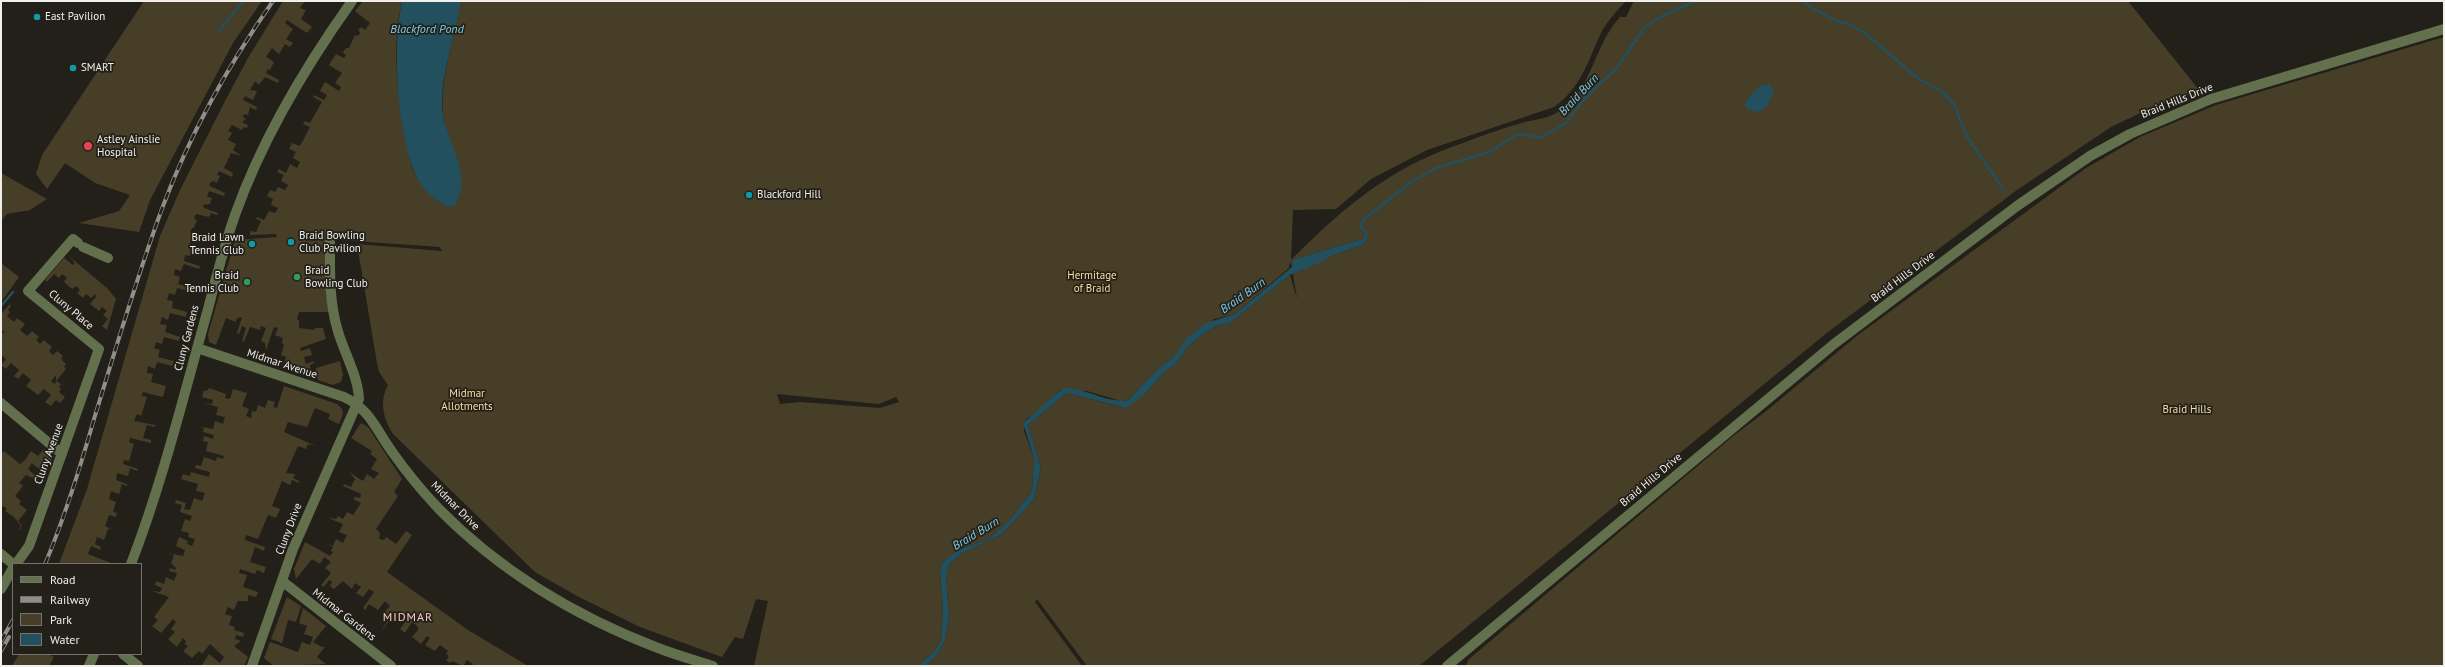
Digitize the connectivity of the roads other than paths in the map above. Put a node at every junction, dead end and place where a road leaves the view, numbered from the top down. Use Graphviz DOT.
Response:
graph roads {
  1 [pos="352,1"];
  2 [pos="2444,29"];
  3 [pos="330,242"];
  4 [pos="108,258"];
  5 [pos="197,348"];
  6 [pos="99,349"];
  7 [pos="358,405"];
  8 [pos="3,408"];
  9 [pos="62,454"];
  10 [pos="1,554"];
  11 [pos="12,563"];
  12 [pos="17,563"];
  13 [pos="131,563"];
  14 [pos="12,570"];
  15 [pos="282,581"];
  16 [pos="1,589"];
  17 [pos="94,655"];
  18 [pos="124,655"];
  19 [pos="89,666"];
  20 [pos="138,666"];
  21 [pos="252,666"];
  22 [pos="391,666"];
  23 [pos="713,666"];
  24 [pos="1447,666"];
  1 -- 5 [label="street, Cluny Gardens"];
  2 -- 24 [label="street, Braid Hills Drive"];
  3 -- 7 [label="street"];
  4 -- 6 [label="street, Cluny Place"];
  5 -- 7 [label="street, Midmar Avenue"];
  5 -- 13 [label="street, Cluny Gardens"];
  6 -- 9 [label="street, Cluny Avenue"];
  7 -- 15 [label="street, Cluny Drive"];
  7 -- 23 [label="street, Midmar Drive"];
  8 -- 9 [label="street"];
  9 -- 12 [label="street, Cluny Avenue"];
  10 -- 11 [label="street"];
  14 -- 16 [label="street"];
  15 -- 21 [label="street, Cluny Drive"];
  15 -- 22 [label="street, Midmar Gardens"];
  17 -- 19 [label="street"];
  18 -- 20 [label="street"];
}
